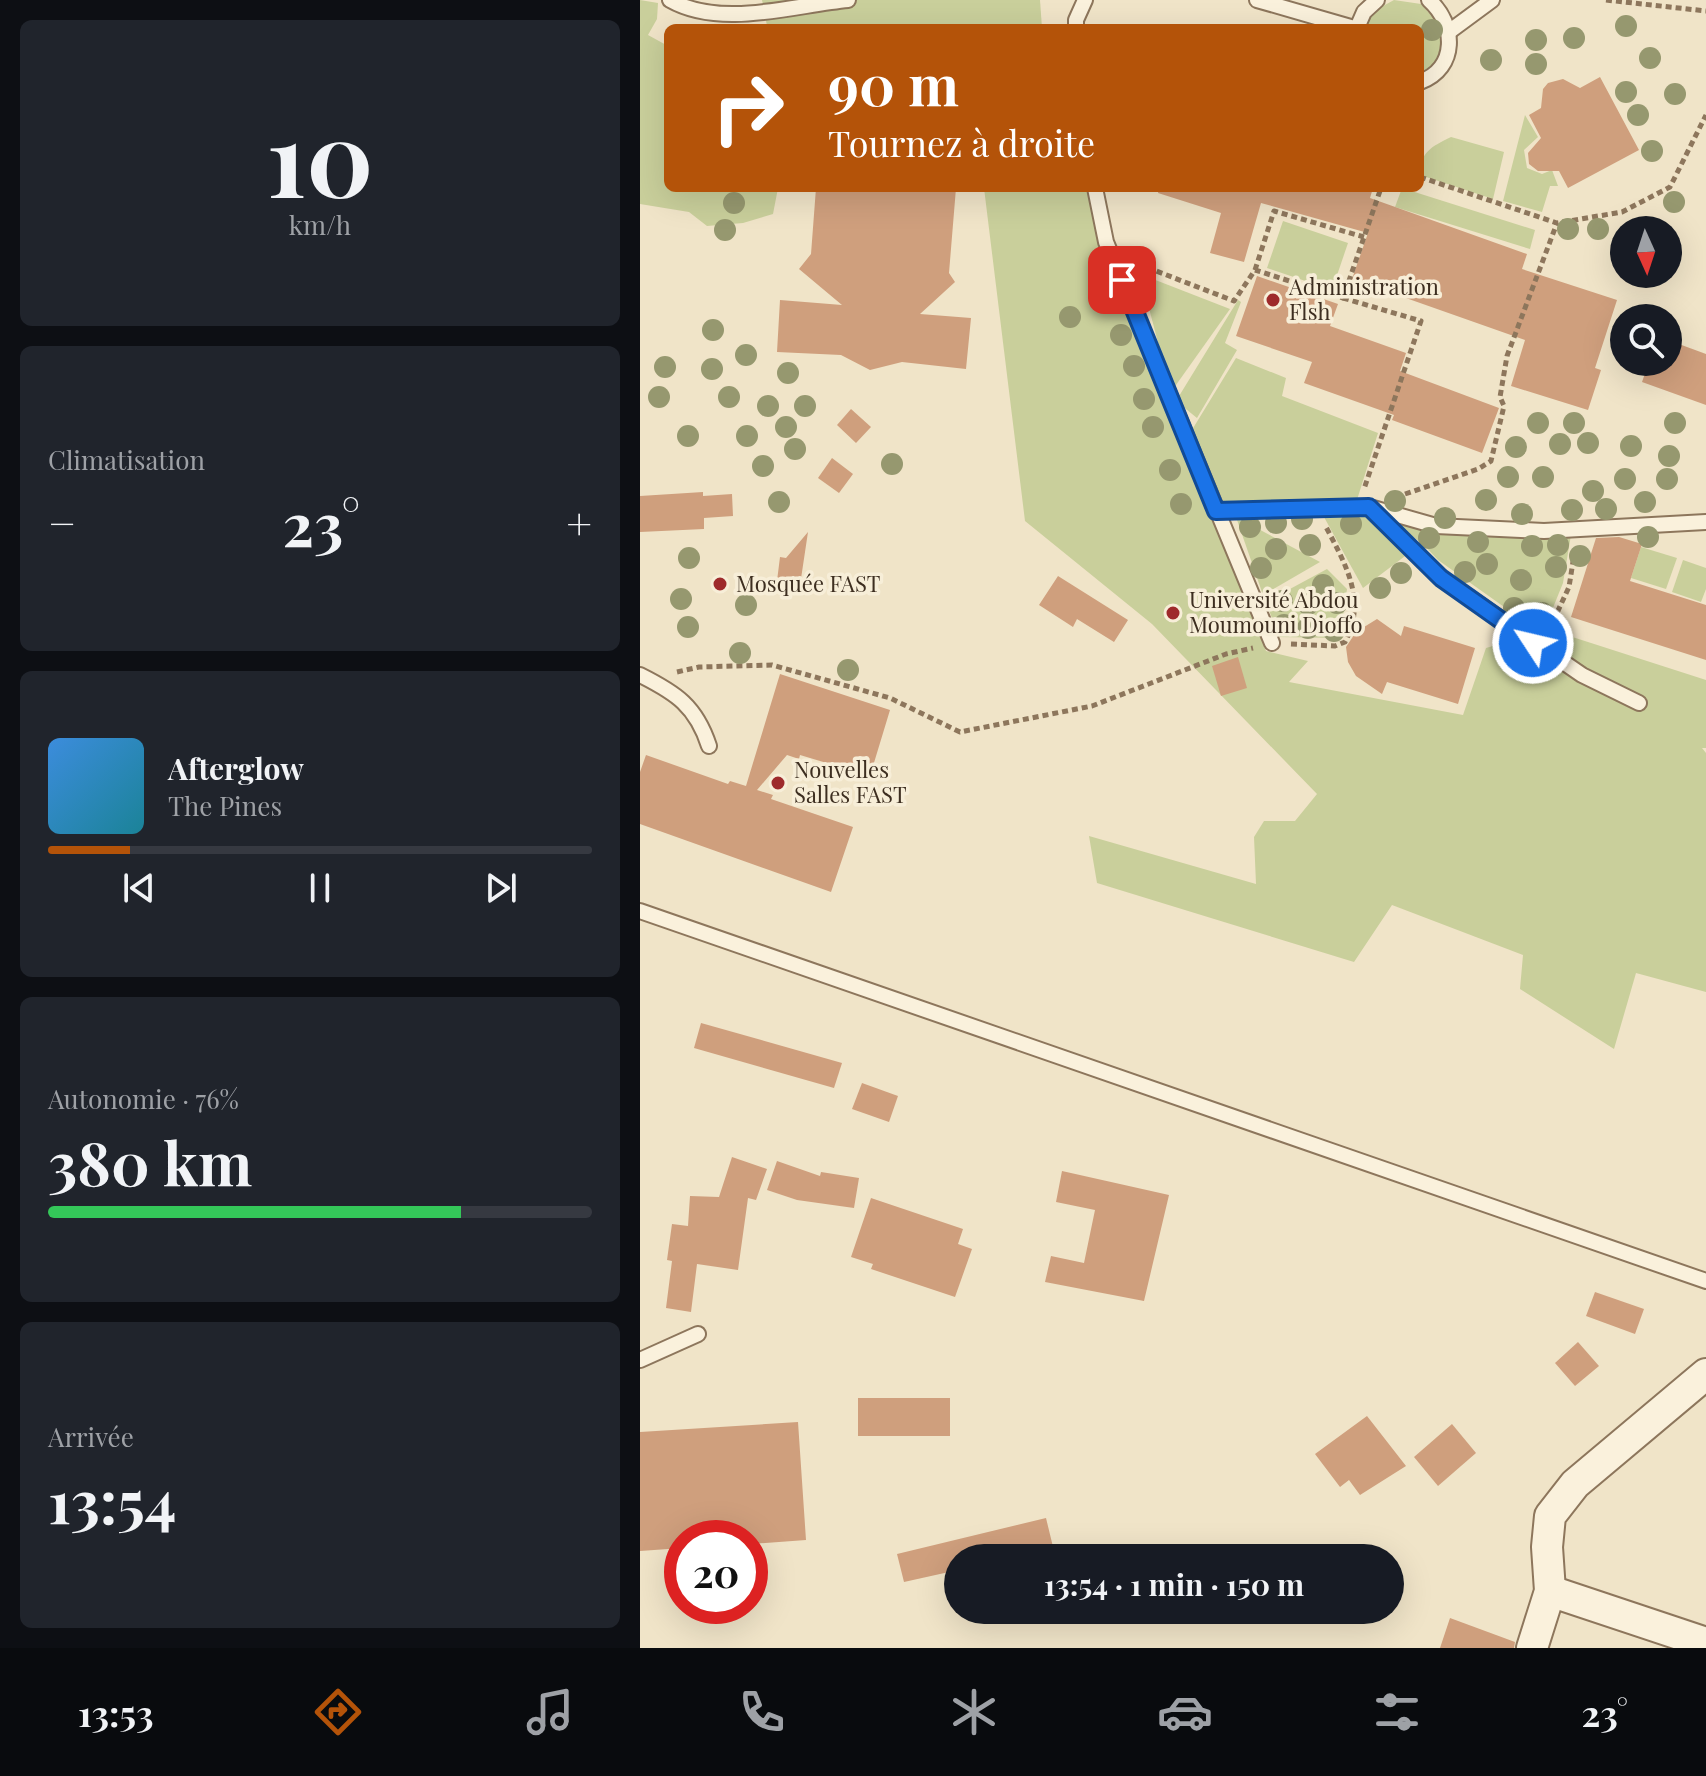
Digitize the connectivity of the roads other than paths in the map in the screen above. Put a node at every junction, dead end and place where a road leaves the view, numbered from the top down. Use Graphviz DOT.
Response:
graph roads {
  1 [pos="670,0"];
  2 [pos="848,0"];
  3 [pos="1073,0"];
  4 [pos="1085,0"];
  5 [pos="1257,0"];
  6 [pos="1377,0"];
  7 [pos="1429,0"];
  8 [pos="1492,0"];
  9 [pos="1076,24"];
  10 [pos="1341,24"];
  11 [pos="1357,24"];
  12 [pos="1450,31"];
  13 [pos="1424,79"];
  14 [pos="1096,192"];
  15 [pos="1363,507"];
  16 [pos="1216,511"];
  17 [pos="1706,522"];
  18 [pos="1272,643"];
  19 [pos="644,677"];
  20 [pos="1639,703"];
  21 [pos="709,746"];
  22 [pos="640,911"];
  23 [pos="1706,1281"];
  24 [pos="698,1334"];
  25 [pos="640,1360"];
  26 [pos="1706,1374"];
  27 [pos="1550,1591"];
  28 [pos="1706,1643"];
  29 [pos="1532,1648"];
  1 -- 2 [label="lane"];
  3 -- 9 [label="lane"];
  4 -- 9 [label="lane"];
  5 -- 10 [label="lane"];
  6 -- 11 [label="lane"];
  7 -- 12 [label="lane"];
  8 -- 12 [label="lane"];
  12 -- 13 [label="lane"];
  14 -- 16 [label="lane"];
  15 -- 16 [label="lane"];
  15 -- 17 [label="lane"];
  15 -- 20 [label="lane"];
  16 -- 18 [label="lane"];
  19 -- 21 [label="lane"];
  22 -- 23 [label="lane"];
  24 -- 25 [label="lane"];
  26 -- 27 [label="street"];
  27 -- 28 [label="street"];
  27 -- 29 [label="street"];
}
